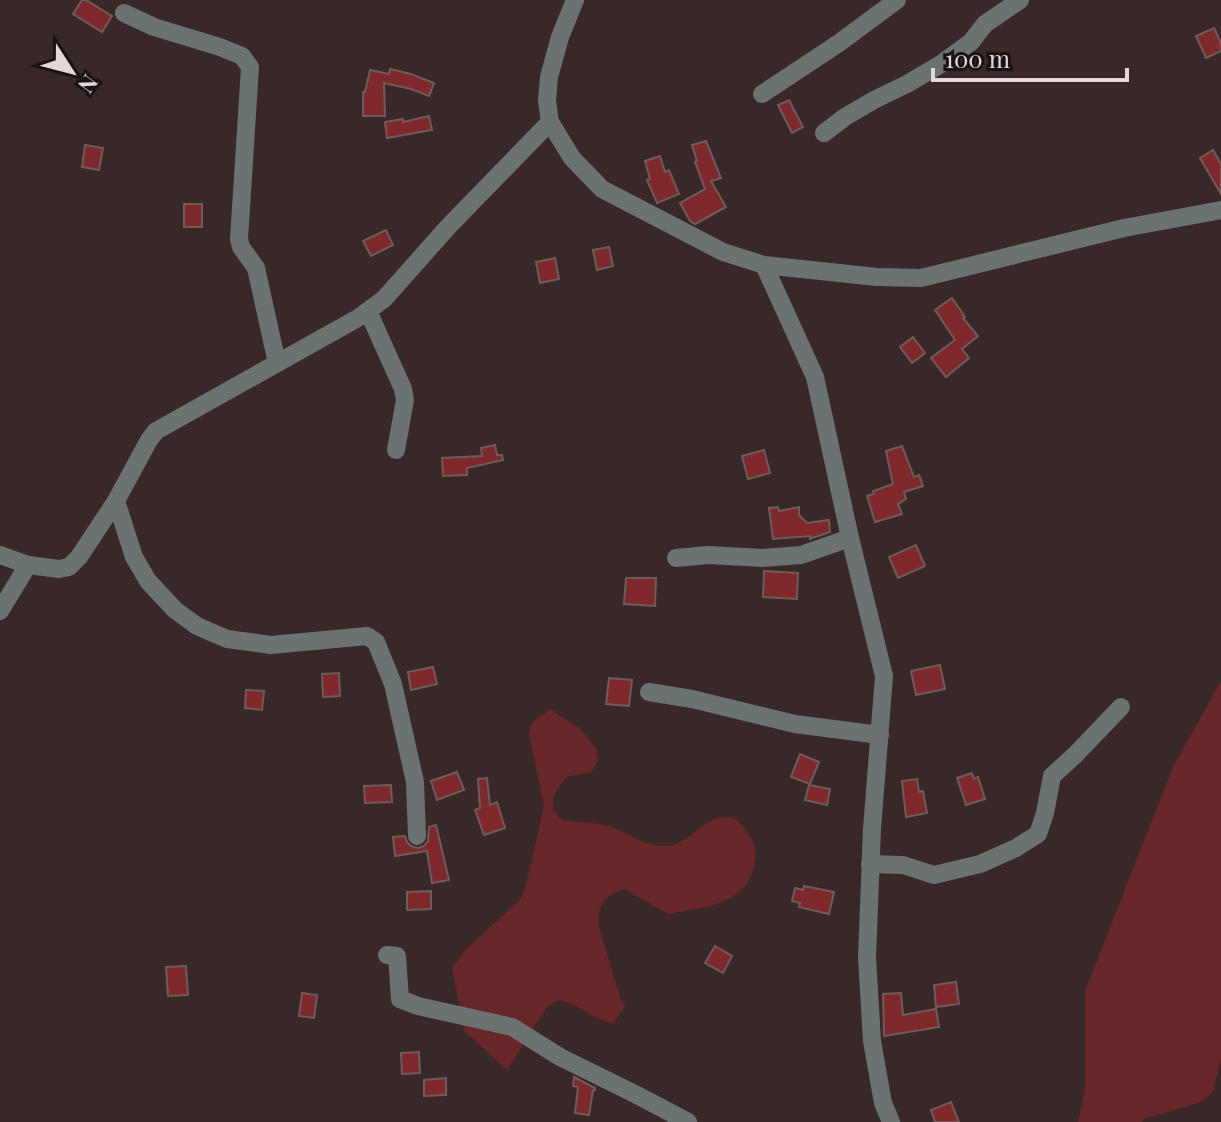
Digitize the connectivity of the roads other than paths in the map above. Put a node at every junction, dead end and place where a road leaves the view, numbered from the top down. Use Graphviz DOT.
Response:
graph roads {
  1 [pos="575,0"];
  2 [pos="897,0"];
  3 [pos="1020,0"];
  4 [pos="124,13"];
  5 [pos="762,94"];
  6 [pos="550,122"];
  7 [pos="824,133"];
  8 [pos="1221,210"];
  9 [pos="764,265"];
  10 [pos="368,311"];
  11 [pos="277,363"];
  12 [pos="396,450"];
  13 [pos="116,501"];
  14 [pos="850,538"];
  15 [pos="0,555"];
  16 [pos="676,558"];
  17 [pos="28,565"];
  18 [pos="0,611"];
  19 [pos="649,692"];
  20 [pos="1121,707"];
  21 [pos="880,735"];
  22 [pos="417,836"];
  23 [pos="870,864"];
  24 [pos="387,955"];
  25 [pos="688,1122"];
  26 [pos="891,1122"];
  1 -- 6 [label="street"];
  2 -- 5 [label="street"];
  3 -- 7 [label="street"];
  4 -- 11 [label="street"];
  6 -- 9 [label="street"];
  6 -- 10 [label="street"];
  8 -- 9 [label="street"];
  9 -- 14 [label="street"];
  10 -- 11 [label="street"];
  10 -- 12 [label="street"];
  11 -- 13 [label="street"];
  13 -- 17 [label="street"];
  13 -- 22 [label="street"];
  14 -- 16 [label="street"];
  14 -- 21 [label="street"];
  15 -- 17 [label="street"];
  17 -- 18 [label="street"];
  19 -- 21 [label="street"];
  20 -- 23 [label="street"];
  21 -- 23 [label="street"];
  23 -- 26 [label="street"];
  24 -- 25 [label="street"];
}
